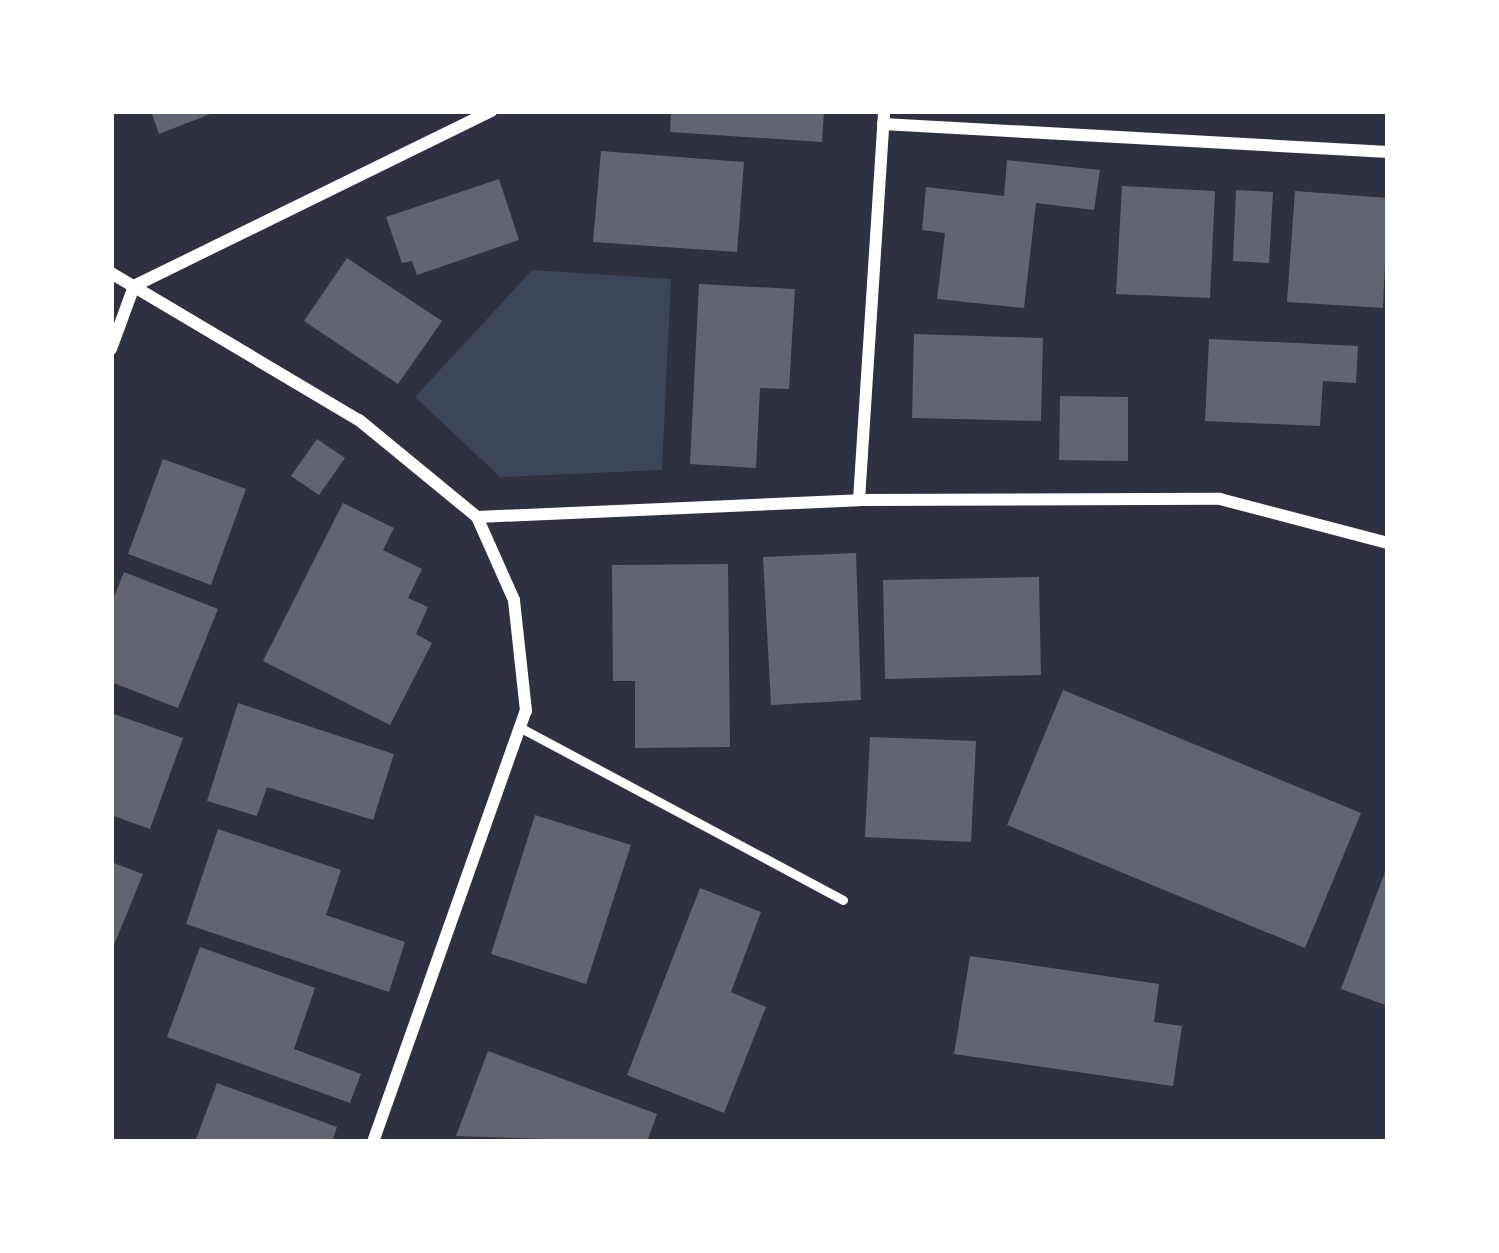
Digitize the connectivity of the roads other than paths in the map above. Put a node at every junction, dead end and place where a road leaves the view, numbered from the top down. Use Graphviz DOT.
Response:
graph roads {
  1 [pos="492,111"];
  2 [pos="883,117"];
  3 [pos="1388,152"];
  4 [pos="111,272"];
  5 [pos="134,286"];
  6 [pos="111,349"];
  7 [pos="859,500"];
  8 [pos="477,517"];
  9 [pos="1388,543"];
  10 [pos="521,728"];
  11 [pos="843,900"];
  12 [pos="374,1142"];
  1 -- 5 [label="street"];
  2 -- 3 [label="street"];
  2 -- 7 [label="street"];
  4 -- 5 [label="street"];
  5 -- 6 [label="street"];
  5 -- 8 [label="street"];
  7 -- 8 [label="street"];
  7 -- 9 [label="street"];
  8 -- 10 [label="street"];
  10 -- 11 [label="lane"];
  10 -- 12 [label="street"];
}
